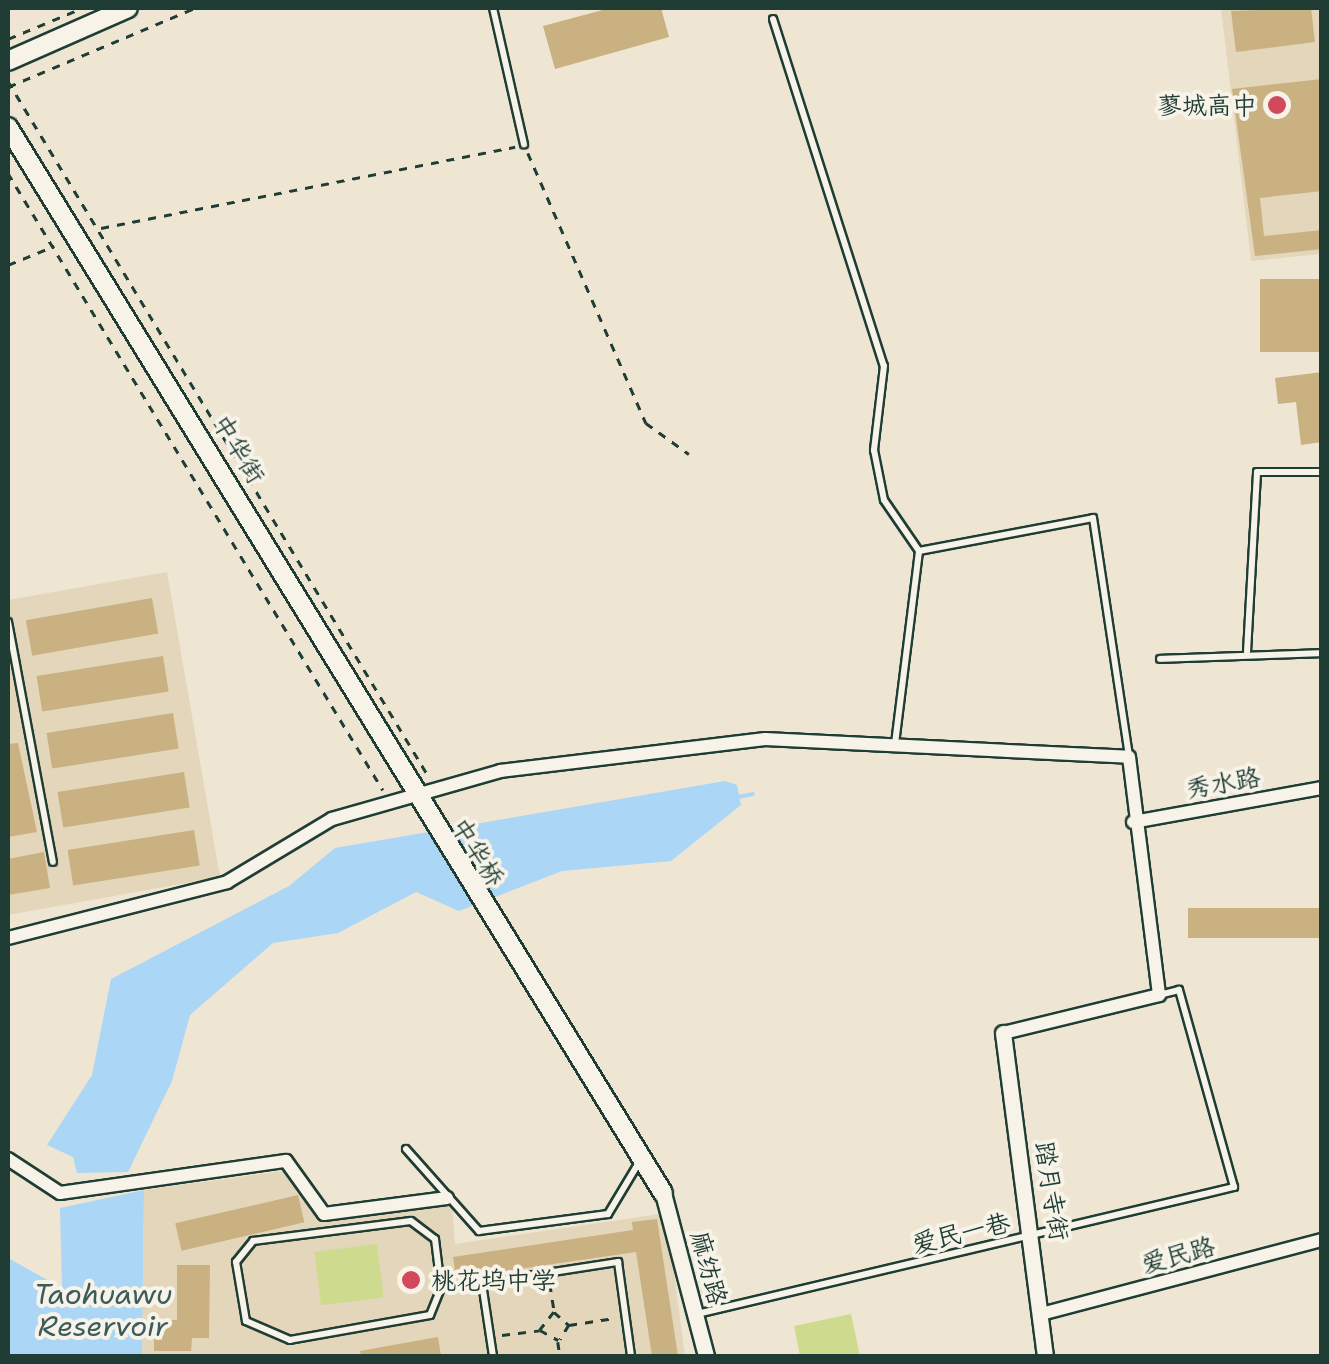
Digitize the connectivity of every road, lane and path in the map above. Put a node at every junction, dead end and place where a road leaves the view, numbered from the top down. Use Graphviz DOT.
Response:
graph roads {
  1 [pos="82,8"];
  2 [pos="128,8"];
  3 [pos="195,8"];
  4 [pos="493,8"];
  5 [pos="773,19"];
  6 [pos="8,39"];
  7 [pos="8,61"];
  8 [pos="8,85"];
  9 [pos="8,126"];
  10 [pos="524,145"];
  11 [pos="8,173"];
  12 [pos="8,265"];
  13 [pos="690,454"];
  14 [pos="1322,472"];
  15 [pos="919,550"];
  16 [pos="8,622"];
  17 [pos="1247,652"];
  18 [pos="1322,653"];
  19 [pos="1160,659"];
  20 [pos="895,745"];
  21 [pos="1129,757"];
  22 [pos="1322,788"];
  23 [pos="416,799"];
  24 [pos="1134,822"];
  25 [pos="53,862"];
  26 [pos="8,938"];
  27 [pos="1159,995"];
  28 [pos="1003,1032"];
  29 [pos="406,1149"];
  30 [pos="8,1159"];
  31 [pos="638,1164"];
  32 [pos="663,1193"];
  33 [pos="447,1198"];
  34 [pos="1034,1237"];
  35 [pos="1322,1240"];
  36 [pos="549,1273"];
  37 [pos="482,1283"];
  38 [pos="441,1288"];
  39 [pos="554,1312"];
  40 [pos="1045,1313"];
  41 [pos="696,1314"];
  42 [pos="626,1316"];
  43 [pos="569,1325"];
  44 [pos="540,1330"];
  45 [pos="490,1337"];
  46 [pos="558,1340"];
  47 [pos="492,1356"];
  48 [pos="560,1356"];
  49 [pos="632,1356"];
  50 [pos="706,1356"];
  51 [pos="1045,1356"];
  1 -- 6 [label="path"];
  2 -- 7 [label="main road"];
  3 -- 8 [label="path"];
  4 -- 10 [label="lane"];
  5 -- 15 [label="lane"];
  8 -- 10 [label="path"];
  9 -- 23 [label="main road, 中华街"];
  10 -- 13 [label="path"];
  11 -- 12 [label="path"];
  14 -- 17 [label="lane"];
  15 -- 20 [label="lane"];
  15 -- 21 [label="lane"];
  16 -- 25 [label="lane"];
  17 -- 18 [label="lane"];
  17 -- 19 [label="lane"];
  20 -- 21 [label="street"];
  20 -- 23 [label="street"];
  21 -- 24 [label="street"];
  22 -- 24 [label="street, 秀水路"];
  23 -- 26 [label="street"];
  23 -- 31 [label="main road, 中华桥"];
  24 -- 27 [label="street"];
  27 -- 28 [label="street"];
  27 -- 34 [label="lane, 爱民一巷"];
  28 -- 34 [label="street, 踏月寺街"];
  29 -- 33 [label="lane"];
  30 -- 33 [label="street"];
  31 -- 32 [label="main road"];
  31 -- 33 [label="lane"];
  32 -- 41 [label="street, 麻纺路"];
  34 -- 40 [label="street, 踏月寺街"];
  34 -- 41 [label="lane, 爱民一巷"];
  35 -- 40 [label="street, 爱民路"];
  36 -- 37 [label="lane"];
  36 -- 39 [label="path"];
  36 -- 42 [label="lane"];
  37 -- 38 [label="lane"];
  37 -- 45 [label="lane"];
  38 -- 38 [label="lane"];
  39 -- 43 [label="path"];
  39 -- 44 [label="path"];
  40 -- 51 [label="street, 踏月寺街"];
  41 -- 50 [label="street, 麻纺路"];
  42 -- 43 [label="path"];
  42 -- 49 [label="lane"];
  43 -- 46 [label="path"];
  44 -- 45 [label="path"];
  44 -- 46 [label="path"];
  45 -- 47 [label="lane"];
  46 -- 48 [label="path"];
}
